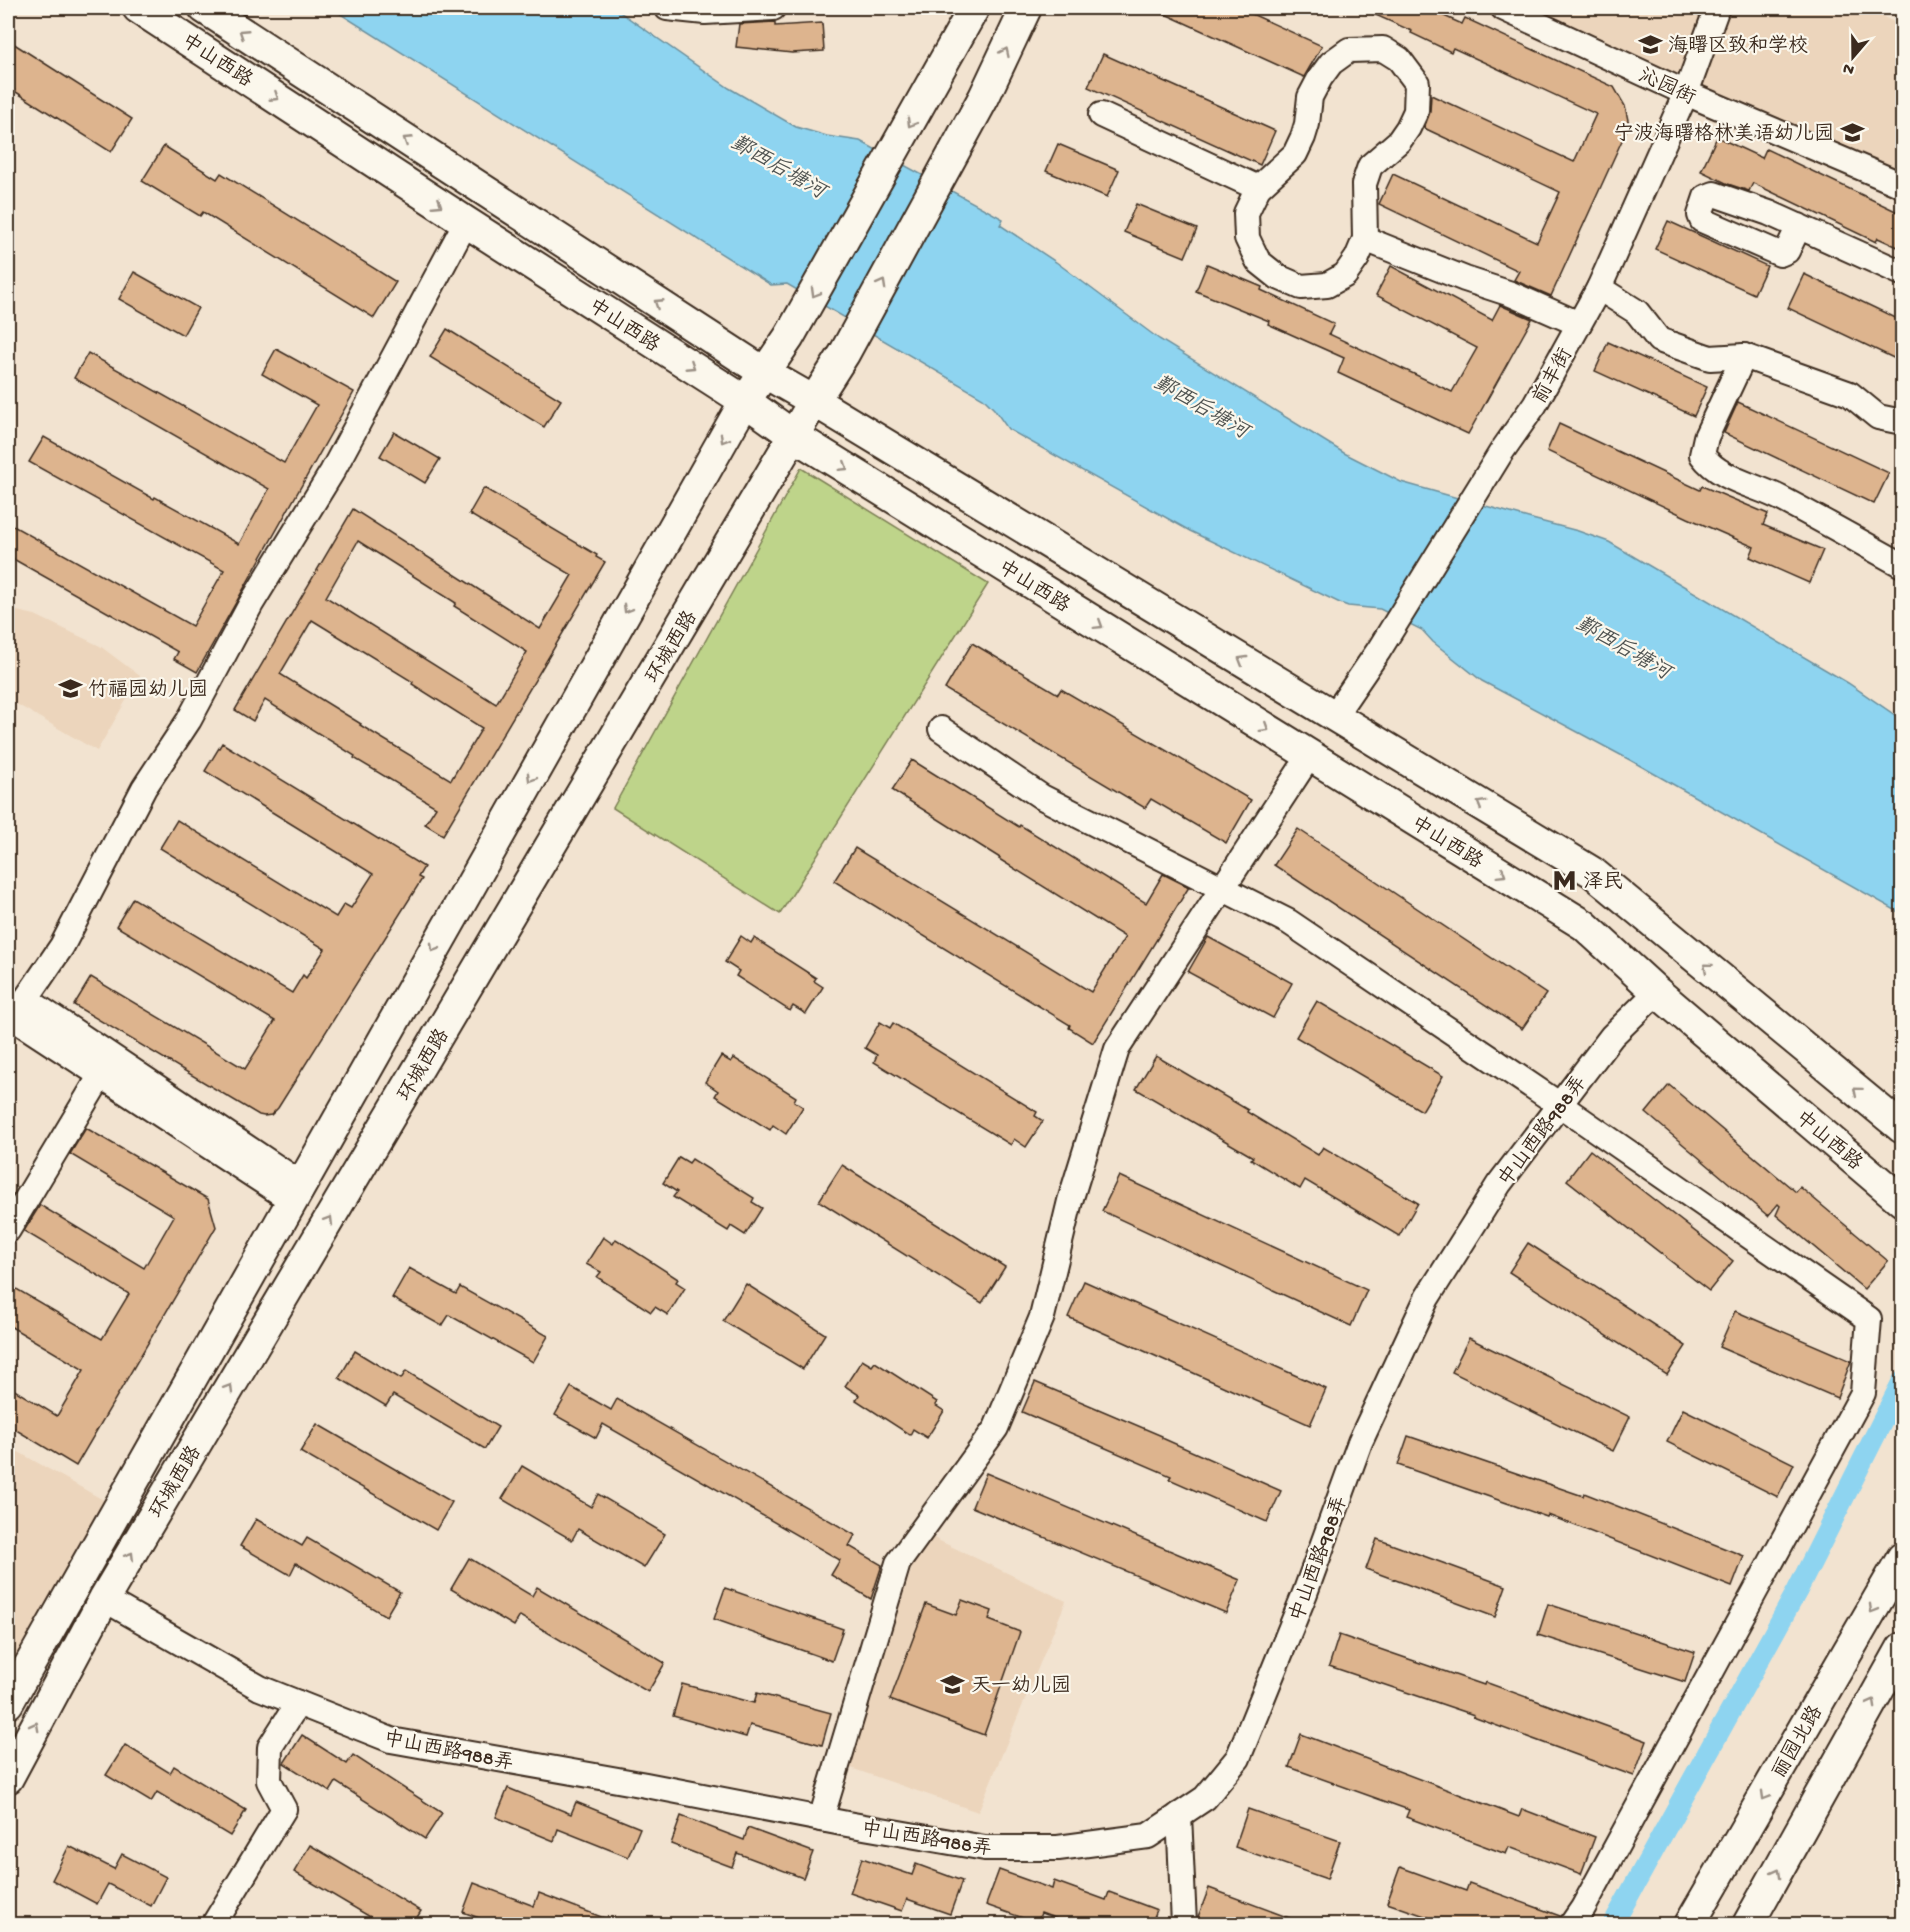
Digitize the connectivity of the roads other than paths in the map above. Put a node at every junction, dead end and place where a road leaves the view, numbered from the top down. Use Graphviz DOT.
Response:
graph roads {
  1 [pos="138,8"];
  2 [pos="204,8"];
  3 [pos="667,8"];
  4 [pos="773,8"];
  5 [pos="974,8"];
  6 [pos="1026,8"];
  7 [pos="1503,8"];
  8 [pos="1717,8"];
  9 [pos="1686,93"];
  10 [pos="1101,115"];
  11 [pos="1902,185"];
  12 [pos="1258,188"];
  13 [pos="466,222"];
  14 [pos="1799,226"];
  15 [pos="1365,239"];
  16 [pos="1902,273"];
  17 [pos="1599,288"];
  18 [pos="1579,324"];
  19 [pos="1744,356"];
  20 [pos="765,373"];
  21 [pos="745,401"];
  22 [pos="814,401"];
  23 [pos="1902,422"];
  24 [pos="794,436"];
  25 [pos="1902,565"];
  26 [pos="1335,716"];
  27 [pos="941,729"];
  28 [pos="1310,755"];
  29 [pos="1222,889"];
  30 [pos="1658,992"];
  31 [pos="16,1012"];
  32 [pos="101,1076"];
  33 [pos="1560,1105"];
  34 [pos="1902,1128"];
  35 [pos="296,1192"];
  36 [pos="1901,1199"];
  37 [pos="8,1230"];
  38 [pos="1902,1558"];
  39 [pos="104,1599"];
  40 [pos="1902,1648"];
  41 [pos="8,1703"];
  42 [pos="298,1703"];
  43 [pos="8,1778"];
  44 [pos="1179,1815"];
  45 [pos="820,1819"];
  46 [pos="214,1924"];
  47 [pos="1184,1924"];
  48 [pos="1572,1924"];
  49 [pos="1690,1924"];
  50 [pos="1748,1924"];
  1 -- 13 [label="main road, 中山西路, one-way"];
  20 -- 2 [label="main road, 中山西路, one-way"];
  3 -- 4 [label="street"];
  5 -- 20 [label="main road, 环城西路, one-way"];
  22 -- 6 [label="main road, 环城西路, one-way"];
  7 -- 9 [label="street, 沁园街"];
  8 -- 9 [label="street, 前丰街"];
  9 -- 11 [label="street, 沁园街"];
  9 -- 17 [label="street, 前丰街"];
  10 -- 12 [label="street"];
  12 -- 15 [label="street"];
  12 -- 15 [label="street"];
  13 -- 21 [label="main road, 中山西路, one-way"];
  13 -- 31 [label="street"];
  14 -- 16 [label="street"];
  15 -- 18 [label="street"];
  17 -- 18 [label="street, 前丰街"];
  17 -- 19 [label="street"];
  18 -- 26 [label="street, 前丰街"];
  19 -- 23 [label="street"];
  19 -- 25 [label="street"];
  20 -- 21 [label="main road, 环城西路"];
  20 -- 22 [label="main road, 中山西路"];
  21 -- 24 [label="main road, 中山西路"];
  21 -- 35 [label="main road, 环城西路, one-way"];
  22 -- 24 [label="main road, 环城西路"];
  26 -- 22 [label="main road, 中山西路, one-way"];
  24 -- 28 [label="main road, 中山西路, one-way"];
  39 -- 24 [label="main road, 环城西路, one-way"];
  34 -- 26 [label="main road, 中山西路, one-way"];
  27 -- 29 [label="street"];
  28 -- 29 [label="street"];
  28 -- 30 [label="main road, 中山西路, one-way"];
  29 -- 33 [label="street"];
  29 -- 45 [label="street"];
  30 -- 33 [label="street, 中山西路988弄"];
  30 -- 36 [label="main road, 中山西路"];
  31 -- 32 [label="street"];
  31 -- 35 [label="street"];
  32 -- 35 [label="street"];
  32 -- 37 [label="street"];
  33 -- 44 [label="street, 中山西路988弄"];
  33 -- 48 [label="street"];
  35 -- 41 [label="main road, 环城西路"];
  38 -- 49 [label="main road, 丽园北路, one-way"];
  39 -- 42 [label="street, 中山西路988弄"];
  43 -- 39 [label="main road, 环城西路, one-way"];
  50 -- 40 [label="main road, one-way"];
  42 -- 45 [label="street, 中山西路988弄"];
  42 -- 46 [label="street"];
  44 -- 45 [label="street, 中山西路988弄"];
  44 -- 47 [label="street"];
}
